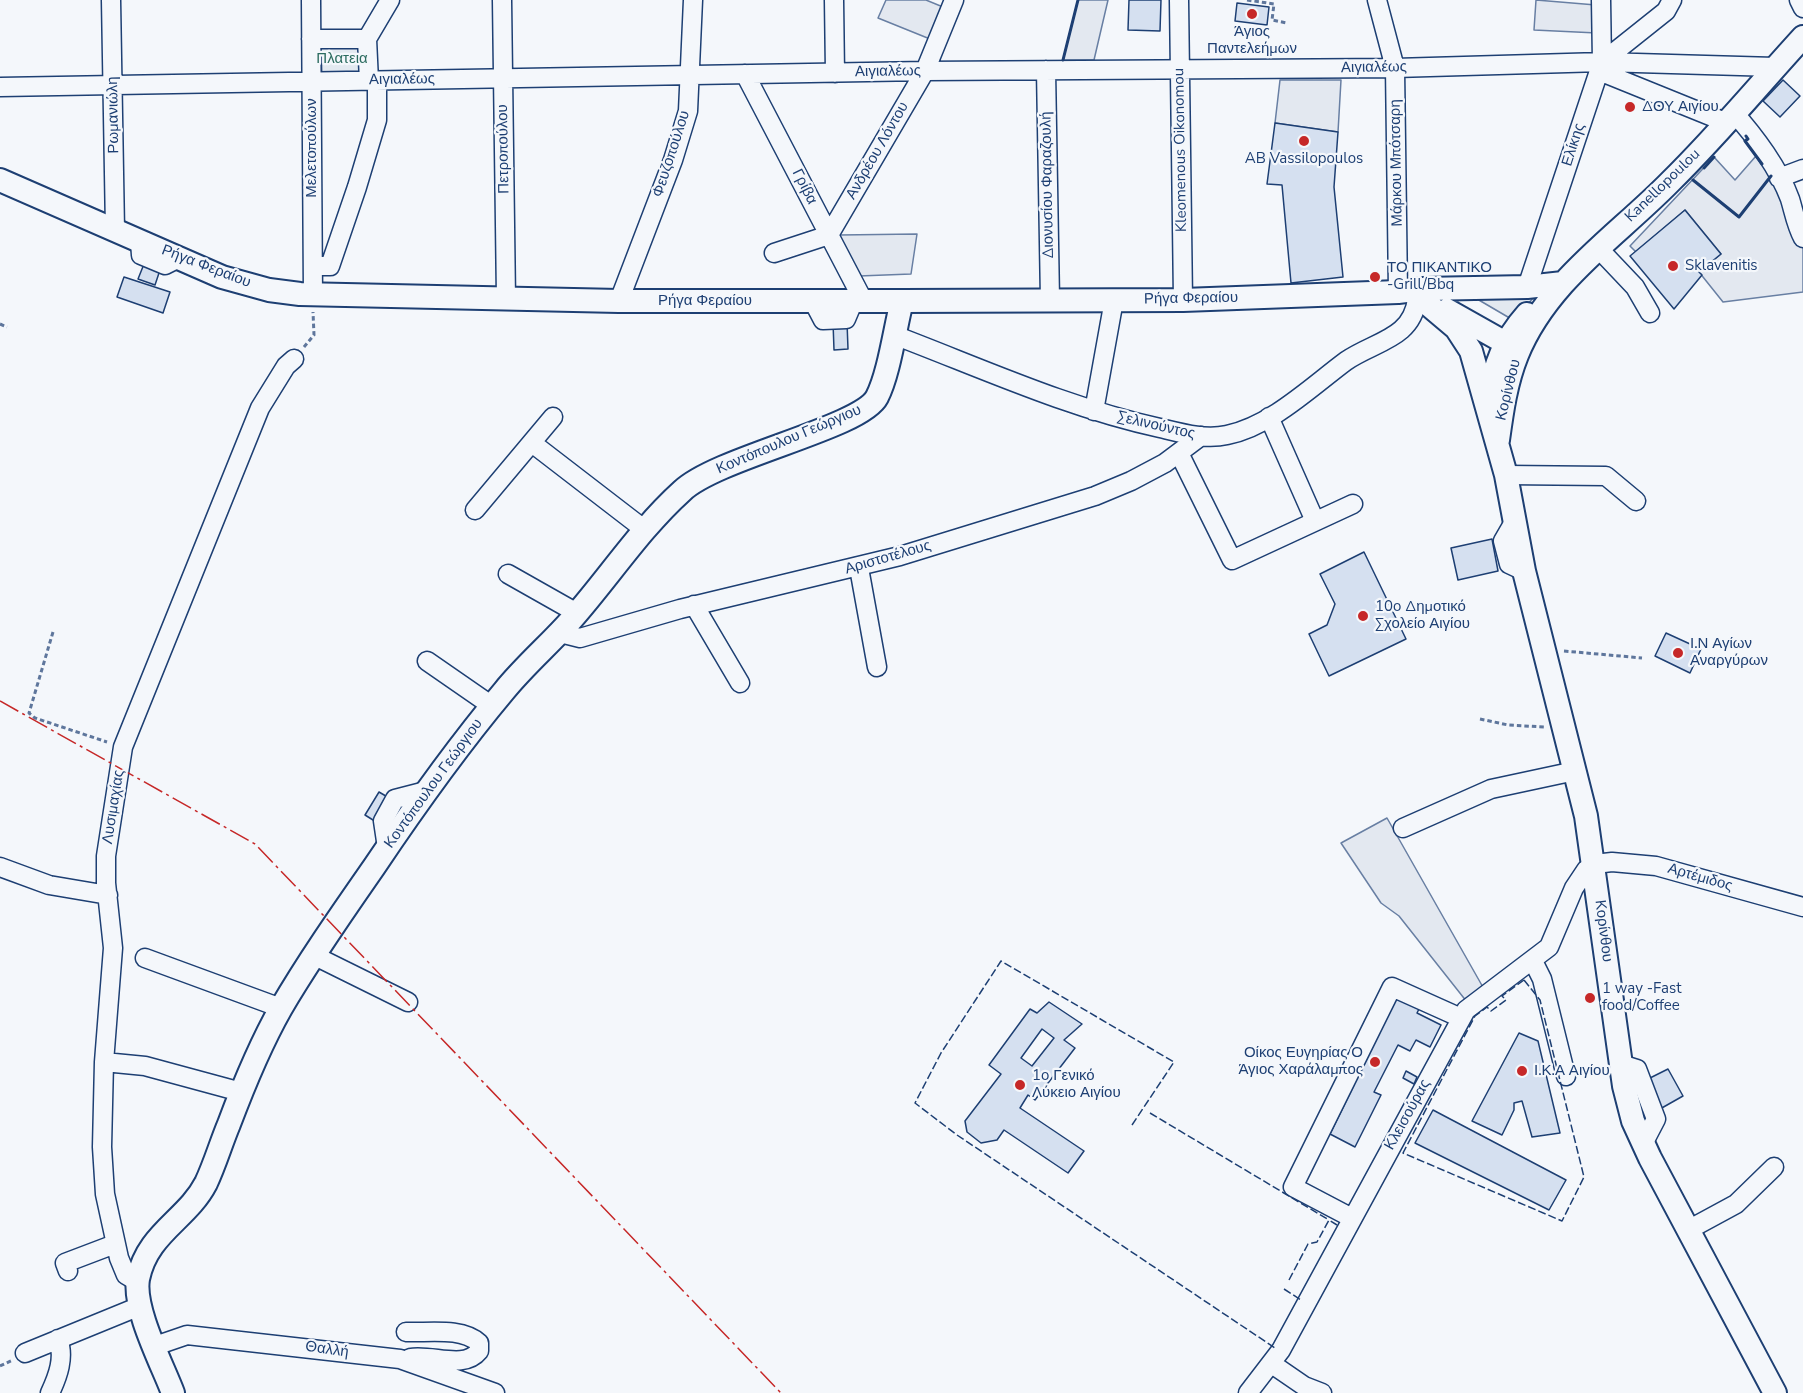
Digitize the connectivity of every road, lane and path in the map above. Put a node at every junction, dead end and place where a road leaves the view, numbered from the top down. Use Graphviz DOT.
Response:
graph roads {
  1 [pos="111,0"];
  2 [pos="311,0"];
  3 [pos="390,0"];
  4 [pos="502,0"];
  5 [pos="693,0"];
  6 [pos="834,0"];
  7 [pos="954,0"];
  8 [pos="1179,0"];
  9 [pos="1247,0"];
  10 [pos="1377,0"];
  11 [pos="1601,0"];
  12 [pos="1672,0"];
  13 [pos="1799,0"];
  14 [pos="1803,8"];
  15 [pos="1287,24"];
  16 [pos="1803,37"];
  17 [pos="311,39"];
  18 [pos="367,39"];
  19 [pos="1601,67"];
  20 [pos="1775,67"];
  21 [pos="1395,68"];
  22 [pos="1180,69"];
  23 [pos="1046,70"];
  24 [pos="925,71"];
  25 [pos="835,73"];
  26 [pos="745,74"];
  27 [pos="688,75"];
  28 [pos="503,79"];
  29 [pos="373,81"];
  30 [pos="312,82"];
  31 [pos="113,85"];
  32 [pos="0,87"];
  33 [pos="1729,118"];
  34 [pos="1803,169"];
  35 [pos="1779,178"];
  36 [pos="0,180"];
  37 [pos="115,230"];
  38 [pos="829,235"];
  39 [pos="1803,238"];
  40 [pos="1598,248"];
  41 [pos="774,253"];
  42 [pos="313,266"];
  43 [pos="1527,287"];
  44 [pos="1559,288"];
  45 [pos="313,295"];
  46 [pos="1418,296"];
  47 [pos="506,298"];
  48 [pos="858,300"];
  49 [pos="1050,300"];
  50 [pos="1114,300"];
  51 [pos="1183,300"];
  52 [pos="619,301"];
  53 [pos="902,301"];
  54 [pos="1650,313"];
  55 [pos="0,324"];
  56 [pos="7,327"];
  57 [pos="894,335"];
  58 [pos="1516,340"];
  59 [pos="294,359"];
  60 [pos="1094,411"];
  61 [pos="1487,413"];
  62 [pos="553,417"];
  63 [pos="1269,417"];
  64 [pos="1201,436"];
  65 [pos="532,442"];
  66 [pos="1497,444"];
  67 [pos="1179,453"];
  68 [pos="1506,475"];
  69 [pos="1636,501"];
  70 [pos="1353,504"];
  71 [pos="475,510"];
  72 [pos="1315,521"];
  73 [pos="645,530"];
  74 [pos="859,568"];
  75 [pos="508,574"];
  76 [pos="694,605"];
  77 [pos="577,613"];
  78 [pos="53,632"];
  79 [pos="560,633"];
  80 [pos="1545,649"];
  81 [pos="1642,658"];
  82 [pos="427,661"];
  83 [pos="878,667"];
  84 [pos="740,683"];
  85 [pos="492,706"];
  86 [pos="1480,719"];
  87 [pos="1564,728"];
  88 [pos="123,747"];
  89 [pos="1575,771"];
  90 [pos="1402,828"];
  91 [pos="1595,864"];
  92 [pos="0,867"];
  93 [pos="108,895"];
  94 [pos="1803,907"];
  95 [pos="315,956"];
  96 [pos="145,958"];
  97 [pos="1533,961"];
  98 [pos="408,1002"];
  99 [pos="281,1008"];
  100 [pos="1461,1018"];
  101 [pos="104,1062"];
  102 [pos="1566,1076"];
  103 [pos="241,1092"];
  104 [pos="1774,1167"];
  105 [pos="1352,1218"];
  106 [pos="1688,1230"];
  107 [pos="115,1244"];
  108 [pos="68,1271"];
  109 [pos="138,1282"];
  110 [pos="140,1306"];
  111 [pos="406,1332"];
  112 [pos="58,1339"];
  113 [pos="155,1346"];
  114 [pos="25,1353"];
  115 [pos="400,1359"];
  116 [pos="1272,1364"];
  117 [pos="50,1393"];
  118 [pos="173,1393"];
  119 [pos="495,1393"];
  120 [pos="1248,1393"];
  121 [pos="1322,1393"];
  122 [pos="1775,1393"];
  1 -- 31 [label="street, Ρωμανιώλη"];
  2 -- 17 [label="street, Μελετοπούλων"];
  3 -- 18 [label="street"];
  4 -- 28 [label="street, Πετροπούλου"];
  5 -- 27 [label="street, Φευζοπούλου"];
  6 -- 25 [label="street"];
  7 -- 24 [label="street, Ανδρέου Λόντου"];
  8 -- 22 [label="street, Kleomenous Oikonomou"];
  9 -- 15 [label="path"];
  10 -- 21 [label="street, Μάρκου Μπότσαρη"];
  11 -- 19 [label="street, Ελίκης"];
  12 -- 19 [label="street"];
  13 -- 14 [label="street"];
  16 -- 20 [label="main road, Kanellopoulou"];
  17 -- 18 [label="street"];
  17 -- 30 [label="street, Μελετοπούλων"];
  18 -- 29 [label="street"];
  19 -- 20 [label="street, Αιγιαλέως"];
  19 -- 21 [label="street, Αιγιαλέως"];
  19 -- 33 [label="street"];
  19 -- 43 [label="street, Ελίκης"];
  20 -- 33 [label="main road, Kanellopoulou"];
  21 -- 22 [label="street, Αιγιαλέως"];
  21 -- 46 [label="street, Μάρκου Μπότσαρη"];
  22 -- 23 [label="street, Αιγιαλέως"];
  22 -- 51 [label="street, Kleomenous Oikonomou"];
  23 -- 24 [label="street, Αιγιαλέως"];
  23 -- 49 [label="street, Διονυσίου Φαραζουλή"];
  24 -- 25 [label="street, Αιγιαλέως"];
  24 -- 38 [label="street, Ανδρέου Λόντου"];
  25 -- 26 [label="street, Αιγιαλέως"];
  26 -- 27 [label="street, Αιγιαλέως"];
  26 -- 38 [label="street, Γρίβα"];
  27 -- 28 [label="street, Αιγιαλέως"];
  27 -- 52 [label="street, Φευζοπούλου"];
  28 -- 29 [label="street, Αιγιαλέως"];
  28 -- 47 [label="street, Πετροπούλου"];
  29 -- 30 [label="street, Αιγιαλέως"];
  29 -- 42 [label="street"];
  30 -- 31 [label="street, Αιγιαλέως"];
  30 -- 42 [label="street, Μελετοπούλων"];
  31 -- 32 [label="street, Αιγιαλέως"];
  31 -- 37 [label="street, Ρωμανιώλη"];
  33 -- 35 [label="street"];
  33 -- 40 [label="main road, Kanellopoulou"];
  34 -- 35 [label="street"];
  35 -- 39 [label="street"];
  36 -- 37 [label="main road, Ρήγα Φεραίου"];
  37 -- 45 [label="main road, Ρήγα Φεραίου"];
  38 -- 41 [label="street"];
  38 -- 48 [label="street, Γρίβα"];
  40 -- 44 [label="main road, Kanellopoulou"];
  40 -- 54 [label="street"];
  42 -- 45 [label="street, Μελετοπούλων"];
  43 -- 44 [label="main road, Ρήγα Φεραίου"];
  43 -- 46 [label="main road, Ρήγα Φεραίου"];
  44 -- 58 [label="main road, Kanellopoulou"];
  45 -- 47 [label="main road, Ρήγα Φεραίου"];
  45 -- 59 [label="path"];
  46 -- 51 [label="main road, Ρήγα Φεραίου"];
  46 -- 58 [label="main road"];
  46 -- 61 [label="main road, Κορίνθου"];
  46 -- 63 [label="street, Σελινούντος"];
  47 -- 52 [label="main road, Ρήγα Φεραίου"];
  48 -- 52 [label="main road, Ρήγα Φεραίου"];
  48 -- 53 [label="main road, Ρήγα Φεραίου"];
  49 -- 50 [label="main road, Ρήγα Φεραίου"];
  49 -- 53 [label="main road, Ρήγα Φεραίου"];
  50 -- 51 [label="main road, Ρήγα Φεραίου"];
  50 -- 60 [label="street"];
  53 -- 57 [label="main road, Κοντόπουλου Γεώργιου"];
  55 -- 56 [label="path"];
  57 -- 60 [label="street, Σελινούντος"];
  57 -- 73 [label="main road, Κοντόπουλου Γεώργιου"];
  58 -- 61 [label="main road"];
  58 -- 66 [label="main road, Κορίνθου"];
  59 -- 88 [label="street, Λυσιμαχίας"];
  60 -- 64 [label="street, Σελινούντος"];
  61 -- 66 [label="main road, Κορίνθου"];
  62 -- 65 [label="street"];
  63 -- 64 [label="street, Σελινούντος"];
  63 -- 72 [label="street"];
  64 -- 67 [label="street, Αριστοτέλους"];
  65 -- 71 [label="street"];
  65 -- 73 [label="street"];
  66 -- 68 [label="main road, Κορίνθου"];
  67 -- 72 [label="street"];
  67 -- 74 [label="street, Αριστοτέλους"];
  68 -- 69 [label="street"];
  68 -- 80 [label="main road, Κορίνθου"];
  70 -- 72 [label="street"];
  73 -- 77 [label="main road, Κοντόπουλου Γεώργιου"];
  74 -- 76 [label="street, Αριστοτέλους"];
  74 -- 83 [label="street"];
  75 -- 77 [label="street"];
  76 -- 79 [label="street, Αριστοτέλους"];
  76 -- 84 [label="street"];
  77 -- 79 [label="main road, Κοντόπουλου Γεώργιου"];
  78 -- 88 [label="path"];
  79 -- 85 [label="main road, Κοντόπουλου Γεώργιου"];
  80 -- 81 [label="path"];
  80 -- 87 [label="main road, Κορίνθου"];
  82 -- 85 [label="street"];
  85 -- 95 [label="main road, Κοντόπουλου Γεώργιου"];
  86 -- 87 [label="path"];
  87 -- 89 [label="main road, Κορίνθου"];
  88 -- 93 [label="street, Λυσιμαχίας"];
  89 -- 90 [label="street"];
  89 -- 91 [label="main road, Κορίνθου"];
  91 -- 94 [label="street, Αρτέμιδος"];
  91 -- 97 [label="street, Κλεισούρας"];
  91 -- 106 [label="main road, Κορίνθου"];
  92 -- 93 [label="street"];
  93 -- 101 [label="street, Λυσιμαχίας"];
  95 -- 98 [label="street"];
  95 -- 99 [label="main road, Κοντόπουλου Γεώργιου"];
  96 -- 99 [label="street"];
  97 -- 100 [label="street, Κλεισούρας"];
  97 -- 102 [label="street"];
  99 -- 103 [label="main road, Κοντόπουλου Γεώργιου"];
  100 -- 105 [label="street, Κλεισούρας"];
  100 -- 105 [label="street"];
  101 -- 103 [label="street"];
  101 -- 107 [label="street, Λυσιμαχίας"];
  103 -- 109 [label="main road, Κοντόπουλου Γεώργιου"];
  104 -- 106 [label="street"];
  105 -- 116 [label="street, Κλεισούρας"];
  106 -- 122 [label="main road, Κορίνθου"];
  107 -- 108 [label="street"];
  107 -- 109 [label="street, Λυσιμαχίας"];
  109 -- 110 [label="main road, Κοντόπουλου Γεώργιου"];
  110 -- 112 [label="street"];
  110 -- 113 [label="main road, Κοντόπουλου Γεώργιου"];
  111 -- 115 [label="street"];
  112 -- 114 [label="street"];
  112 -- 117 [label="street"];
  113 -- 115 [label="street, Θαλλή"];
  113 -- 118 [label="main road, Κοντόπουλου Γεώργιου"];
  115 -- 119 [label="street, Θαλλή"];
  116 -- 120 [label="street, Κλεισούρας"];
  116 -- 121 [label="street"];
}
